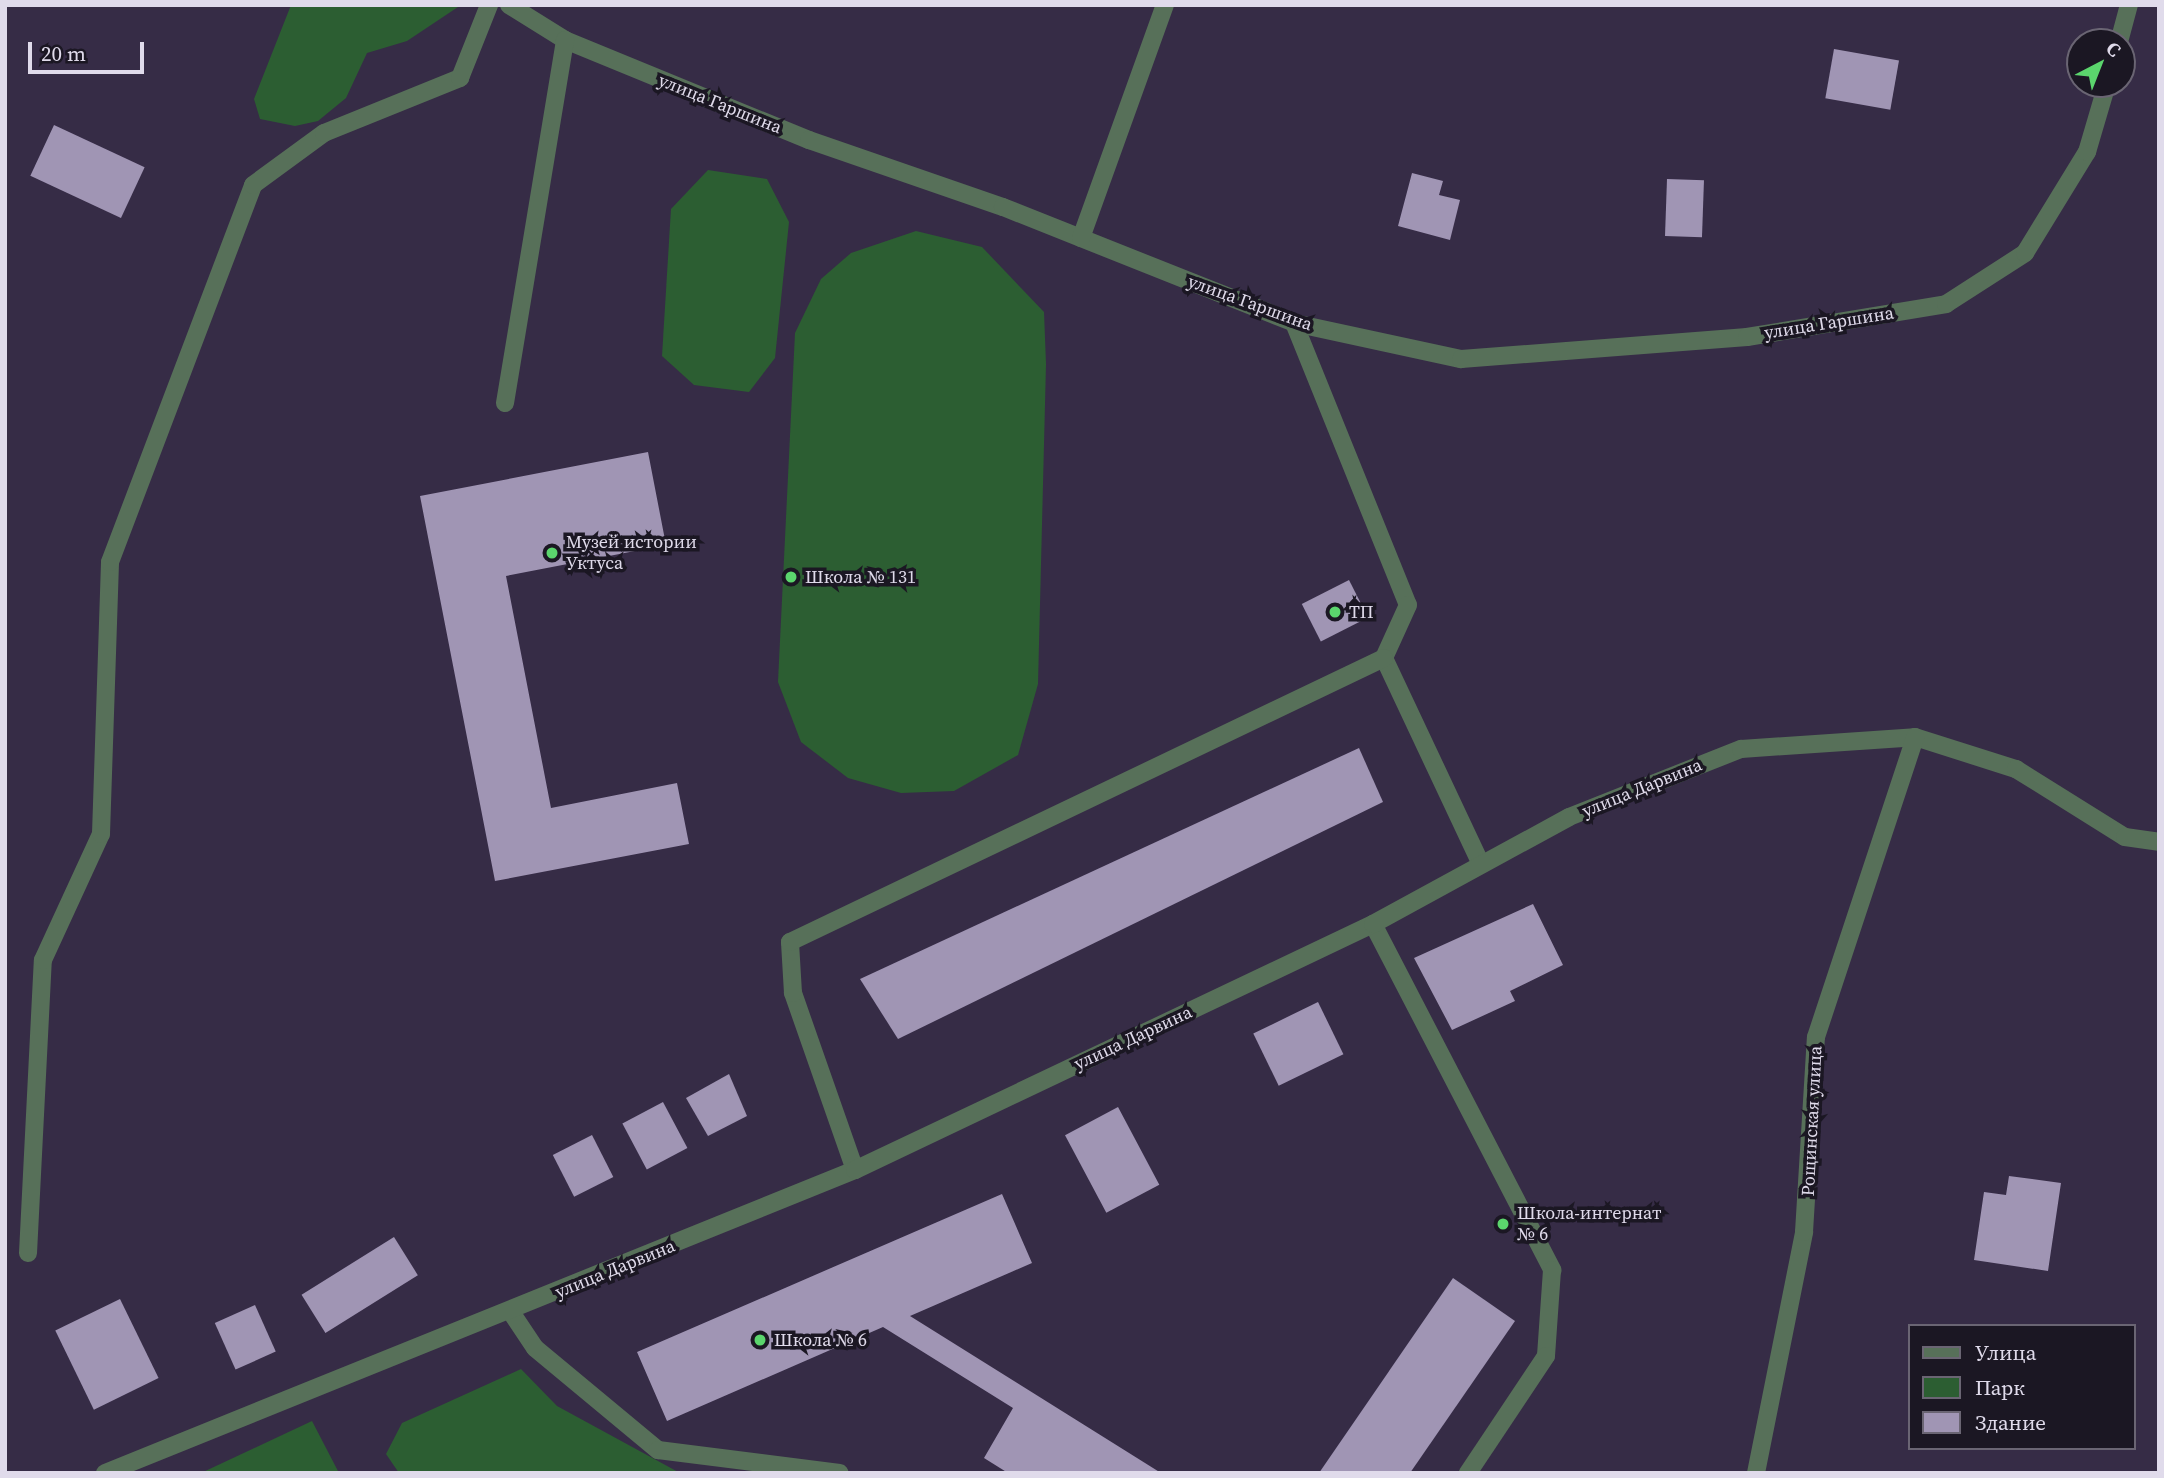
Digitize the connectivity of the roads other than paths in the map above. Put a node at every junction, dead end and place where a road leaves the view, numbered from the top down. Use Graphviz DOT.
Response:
graph roads {
  1 [pos="489,5"];
  2 [pos="509,5"];
  3 [pos="1166,5"];
  4 [pos="2129,5"];
  5 [pos="2123,28"];
  6 [pos="565,40"];
  7 [pos="2103,98"];
  8 [pos="1081,239"];
  9 [pos="1294,323"];
  10 [pos="505,404"];
  11 [pos="1384,658"];
  12 [pos="1915,737"];
  13 [pos="2159,842"];
  14 [pos="1481,864"];
  15 [pos="1373,924"];
  16 [pos="855,1170"];
  17 [pos="28,1253"];
  18 [pos="511,1312"];
  19 [pos="105,1473"];
  20 [pos="841,1473"];
  21 [pos="1468,1473"];
  22 [pos="1756,1473"];
  1 -- 17 [label="street"];
  2 -- 6 [label="street, улица Гаршина"];
  3 -- 8 [label="street"];
  4 -- 5 [label="street"];
  6 -- 8 [label="street, улица Гаршина"];
  6 -- 10 [label="street"];
  7 -- 9 [label="street, улица Гаршина"];
  8 -- 9 [label="street, улица Гаршина"];
  9 -- 11 [label="street"];
  11 -- 14 [label="street"];
  11 -- 16 [label="street"];
  12 -- 13 [label="street, улица Дарвина"];
  12 -- 14 [label="street, улица Дарвина"];
  12 -- 22 [label="street, Рощинская улица"];
  14 -- 15 [label="street, улица Дарвина"];
  15 -- 16 [label="street, улица Дарвина"];
  15 -- 21 [label="street"];
  16 -- 18 [label="street, улица Дарвина"];
  18 -- 19 [label="street, улица Дарвина"];
  18 -- 20 [label="street"];
}
